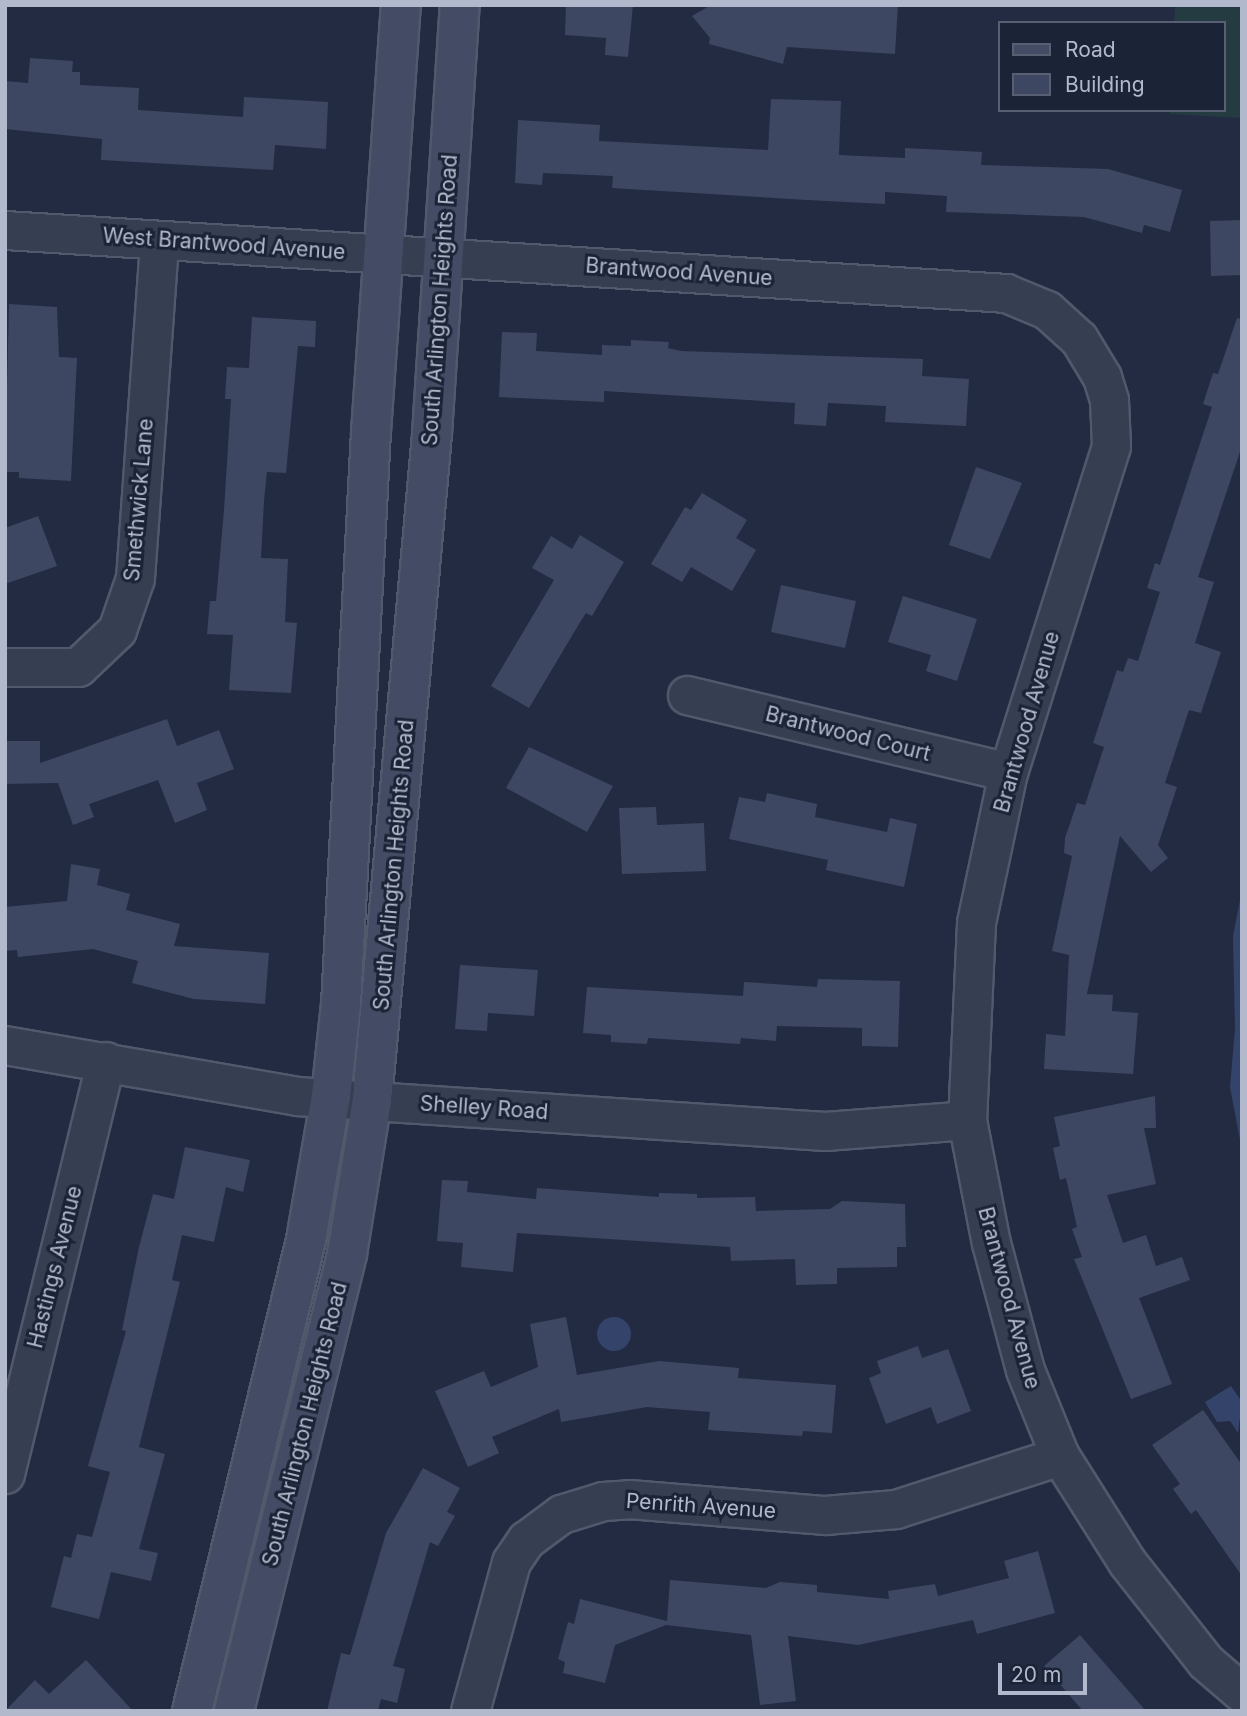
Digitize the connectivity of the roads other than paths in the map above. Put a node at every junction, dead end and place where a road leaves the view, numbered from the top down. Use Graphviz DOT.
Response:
graph roads {
  1 [pos="401,5"];
  2 [pos="460,5"];
  3 [pos="5,230"];
  4 [pos="159,241"];
  5 [pos="384,254"];
  6 [pos="444,257"];
  7 [pos="5,667"];
  8 [pos="687,695"];
  9 [pos="1008,772"];
  10 [pos="5,1045"];
  11 [pos="106,1061"];
  12 [pos="331,1096"];
  13 [pos="372,1100"];
  14 [pos="967,1120"];
  15 [pos="1060,1456"];
  16 [pos="5,1474"];
  17 [pos="1242,1693"];
  18 [pos="192,1711"];
  19 [pos="234,1711"];
  20 [pos="470,1711"];
  1 -- 5 [label="main road, South Arlington Heights Road"];
  2 -- 6 [label="main road, South Arlington Heights Road"];
  3 -- 4 [label="street, West Brantwood Avenue"];
  4 -- 5 [label="street, West Brantwood Avenue"];
  4 -- 7 [label="street, Smethwick Lane"];
  5 -- 6 [label="street, West Brantwood Avenue"];
  5 -- 12 [label="main road, South Arlington Heights Road"];
  6 -- 9 [label="street, Brantwood Avenue"];
  6 -- 13 [label="main road, South Arlington Heights Road"];
  8 -- 9 [label="street, Brantwood Court"];
  9 -- 14 [label="street, Brantwood Avenue"];
  10 -- 11 [label="street, Shelley Road"];
  11 -- 12 [label="street, Shelley Road"];
  11 -- 16 [label="street, Hastings Avenue"];
  12 -- 13 [label="street, Shelley Road"];
  12 -- 18 [label="main road, South Arlington Heights Road"];
  13 -- 14 [label="street, Shelley Road"];
  13 -- 19 [label="main road, South Arlington Heights Road"];
  14 -- 15 [label="street, Brantwood Avenue"];
  15 -- 17 [label="street, Brantwood Avenue"];
  15 -- 20 [label="street, Penrith Avenue"];
}
